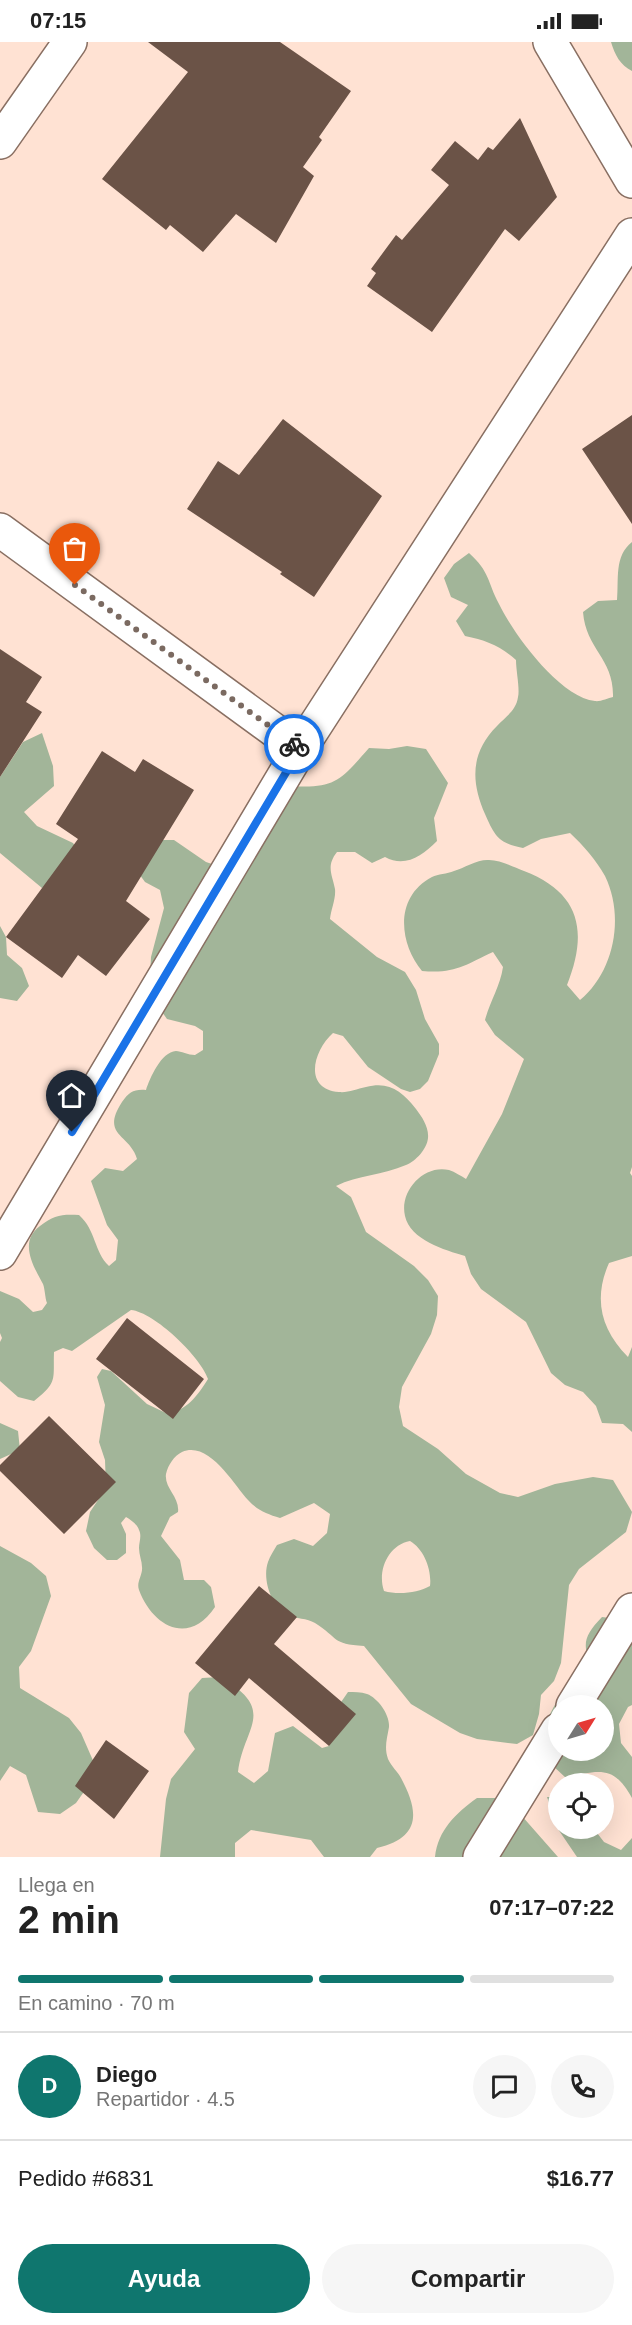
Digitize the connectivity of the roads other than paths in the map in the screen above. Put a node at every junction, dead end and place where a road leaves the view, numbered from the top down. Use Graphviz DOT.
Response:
graph roads {
  1 [pos="70,42"];
  2 [pos="550,42"];
  3 [pos="0,142"];
  4 [pos="632,181"];
  5 [pos="632,235"];
  6 [pos="0,530"];
  7 [pos="300,749"];
  8 [pos="0,1253"];
  9 [pos="632,1610"];
  10 [pos="580,1695"];
  11 [pos="548,1746"];
  12 [pos="480,1857"];
  1 -- 3 [label="street"];
  2 -- 4 [label="street"];
  5 -- 7 [label="street"];
  6 -- 7 [label="street"];
  7 -- 8 [label="street"];
  9 -- 10 [label="street"];
  11 -- 12 [label="street"];
}
